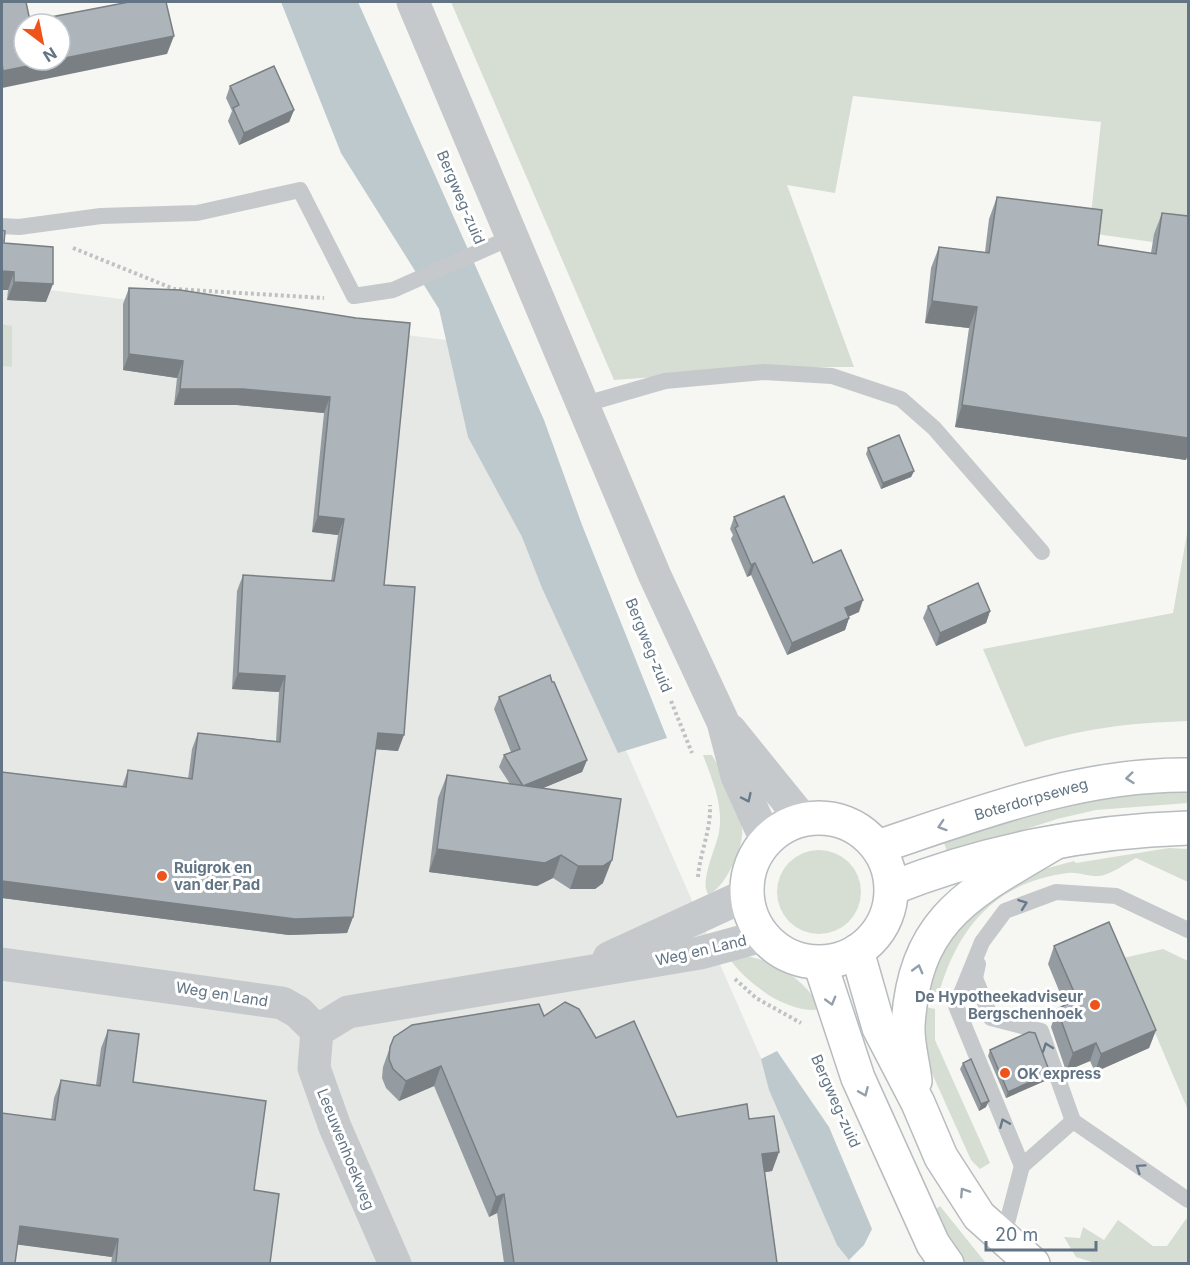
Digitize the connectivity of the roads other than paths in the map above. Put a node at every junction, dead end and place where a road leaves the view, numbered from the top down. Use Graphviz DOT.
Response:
graph roads {
  1 [pos="413,2"];
  2 [pos="2,226"];
  3 [pos="512,237"];
  4 [pos="582,405"];
  5 [pos="1042,552"];
  6 [pos="723,722"];
  7 [pos="1188,774"];
  8 [pos="802,819"];
  9 [pos="1188,828"];
  10 [pos="766,840"];
  11 [pos="1056,842"];
  12 [pos="878,847"];
  13 [pos="891,888"];
  14 [pos="746,895"];
  15 [pos="1188,930"];
  16 [pos="762,936"];
  17 [pos="982,942"];
  18 [pos="857,951"];
  19 [pos="820,963"];
  20 [pos="2,964"];
  21 [pos="569,976"];
  22 [pos="317,1031"];
  23 [pos="918,1103"];
  24 [pos="1073,1122"];
  25 [pos="1022,1166"];
  26 [pos="1188,1200"];
  27 [pos="1003,1238"];
  28 [pos="394,1263"];
  29 [pos="947,1263"];
  30 [pos="1033,1263"];
  1 -- 3 [label="street, Bergweg-zuid"];
  2 -- 3 [label="lane"];
  3 -- 4 [label="street, Bergweg-zuid"];
  4 -- 5 [label="lane"];
  4 -- 6 [label="street, Bergweg-zuid"];
  6 -- 8 [label="street, Bergweg-zuid"];
  6 -- 10 [label="street, Bergweg-zuid, one-way"];
  7 -- 12 [label="main road, Boterdorpseweg, one-way"];
  8 -- 10 [label="main road"];
  8 -- 12 [label="main road"];
  9 -- 11 [label="main road"];
  10 -- 14 [label="main road"];
  11 -- 13 [label="main road"];
  23 -- 11 [label="main road, one-way"];
  12 -- 13 [label="main road"];
  13 -- 18 [label="main road"];
  14 -- 16 [label="main road"];
  14 -- 21 [label="street, Weg en Land"];
  17 -- 15 [label="lane, one-way"];
  16 -- 19 [label="main road"];
  16 -- 21 [label="street, Weg en Land"];
  24 -- 17 [label="lane, one-way"];
  25 -- 17 [label="lane, one-way"];
  18 -- 19 [label="main road"];
  18 -- 23 [label="main road"];
  19 -- 29 [label="main road, one-way"];
  20 -- 22 [label="street, Weg en Land"];
  21 -- 22 [label="street, Weg en Land"];
  22 -- 28 [label="street, Leeuwenhoekweg"];
  27 -- 23 [label="main road, one-way"];
  24 -- 25 [label="lane"];
  26 -- 24 [label="lane, one-way"];
  25 -- 27 [label="lane"];
  27 -- 30 [label="main road"];
}
